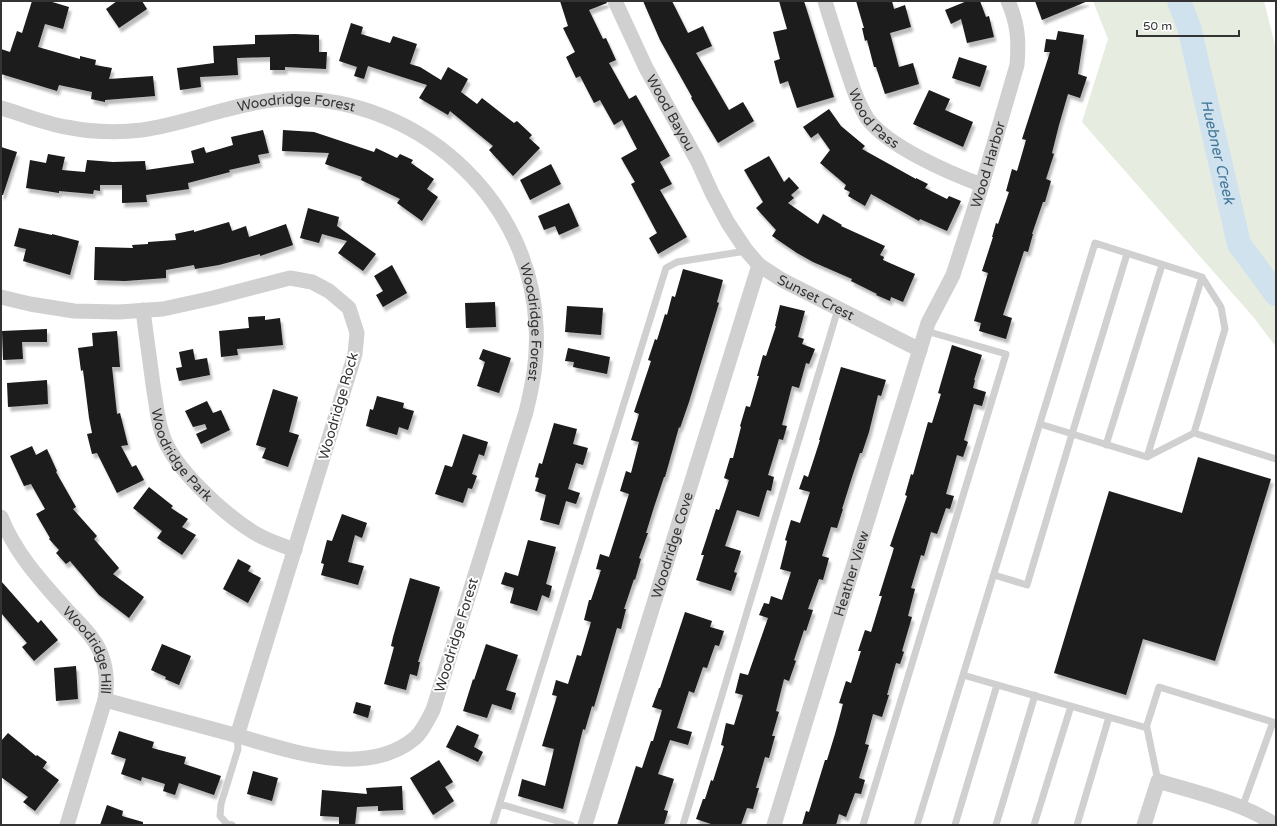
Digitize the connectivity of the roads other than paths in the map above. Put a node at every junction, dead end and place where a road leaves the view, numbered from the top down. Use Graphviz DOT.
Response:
graph roads {
  1 [pos="615,1"];
  2 [pos="825,1"];
  3 [pos="1008,1"];
  4 [pos="1,108"];
  5 [pos="982,185"];
  6 [pos="728,223"];
  7 [pos="746,250"];
  8 [pos="1127,254"];
  9 [pos="1162,264"];
  10 [pos="759,265"];
  11 [pos="1202,277"];
  12 [pos="1,297"];
  13 [pos="838,309"];
  14 [pos="143,310"];
  15 [pos="927,327"];
  16 [pos="920,350"];
  17 [pos="1040,424"];
  18 [pos="1194,433"];
  19 [pos="1072,434"];
  20 [pos="1106,445"];
  21 [pos="1147,457"];
  22 [pos="1276,459"];
  23 [pos="1,517"];
  24 [pos="295,550"];
  25 [pos="994,575"];
  26 [pos="963,675"];
  27 [pos="998,685"];
  28 [pos="1035,696"];
  29 [pos="105,700"];
  30 [pos="1071,706"];
  31 [pos="1109,717"];
  32 [pos="1275,722"];
  33 [pos="1146,728"];
  34 [pos="237,736"];
  35 [pos="1158,781"];
  36 [pos="500,804"];
  37 [pos="1242,809"];
  38 [pos="67,825"];
  39 [pos="232,825"];
  40 [pos="493,825"];
  41 [pos="571,825"];
  42 [pos="586,825"];
  43 [pos="683,825"];
  44 [pos="774,825"];
  45 [pos="863,825"];
  46 [pos="918,825"];
  47 [pos="955,825"];
  48 [pos="996,825"];
  49 [pos="1034,825"];
  50 [pos="1077,825"];
  51 [pos="1144,825"];
  52 [pos="1275,825"];
  1 -- 6 [label="street, Wood Bayou"];
  2 -- 5 [label="street, Wood Pass"];
  3 -- 5 [label="street, Wood Harbor"];
  4 -- 34 [label="street, Woodridge Forest"];
  5 -- 15 [label="street, Wood Harbor"];
  6 -- 7 [label="street, Sunset Crest"];
  7 -- 10 [label="street, Sunset Crest"];
  7 -- 36 [label="lane"];
  8 -- 9 [label="lane"];
  8 -- 17 [label="lane"];
  8 -- 19 [label="lane"];
  9 -- 11 [label="lane"];
  9 -- 20 [label="lane"];
  10 -- 13 [label="street, Sunset Crest"];
  10 -- 42 [label="street, Woodridge Cove"];
  11 -- 18 [label="lane"];
  11 -- 21 [label="lane"];
  12 -- 14 [label="street, Woodridge Rock"];
  13 -- 16 [label="street, Sunset Crest"];
  13 -- 43 [label="lane"];
  14 -- 24 [label="street, Woodridge Park"];
  14 -- 24 [label="street, Woodridge Rock"];
  15 -- 16 [label="street, Heather View"];
  15 -- 45 [label="lane"];
  16 -- 44 [label="street, Heather View"];
  17 -- 19 [label="lane"];
  17 -- 25 [label="lane"];
  18 -- 21 [label="lane"];
  18 -- 22 [label="lane"];
  19 -- 20 [label="lane"];
  19 -- 25 [label="lane"];
  20 -- 21 [label="lane"];
  23 -- 29 [label="street, Woodridge Hill"];
  24 -- 34 [label="street, Woodridge Rock"];
  25 -- 26 [label="lane"];
  26 -- 27 [label="lane"];
  26 -- 46 [label="lane"];
  27 -- 28 [label="lane"];
  27 -- 47 [label="lane"];
  28 -- 30 [label="lane"];
  28 -- 48 [label="lane"];
  29 -- 34 [label="street, Woodridge Forest"];
  29 -- 38 [label="street, Woodridge Hill"];
  30 -- 31 [label="lane"];
  30 -- 49 [label="lane"];
  31 -- 33 [label="lane"];
  31 -- 50 [label="lane"];
  32 -- 33 [label="lane"];
  32 -- 37 [label="lane"];
  33 -- 35 [label="lane"];
  34 -- 39 [label="lane"];
  35 -- 37 [label="street"];
  35 -- 51 [label="street"];
  36 -- 40 [label="lane"];
  36 -- 41 [label="lane"];
  37 -- 52 [label="street"];
}
